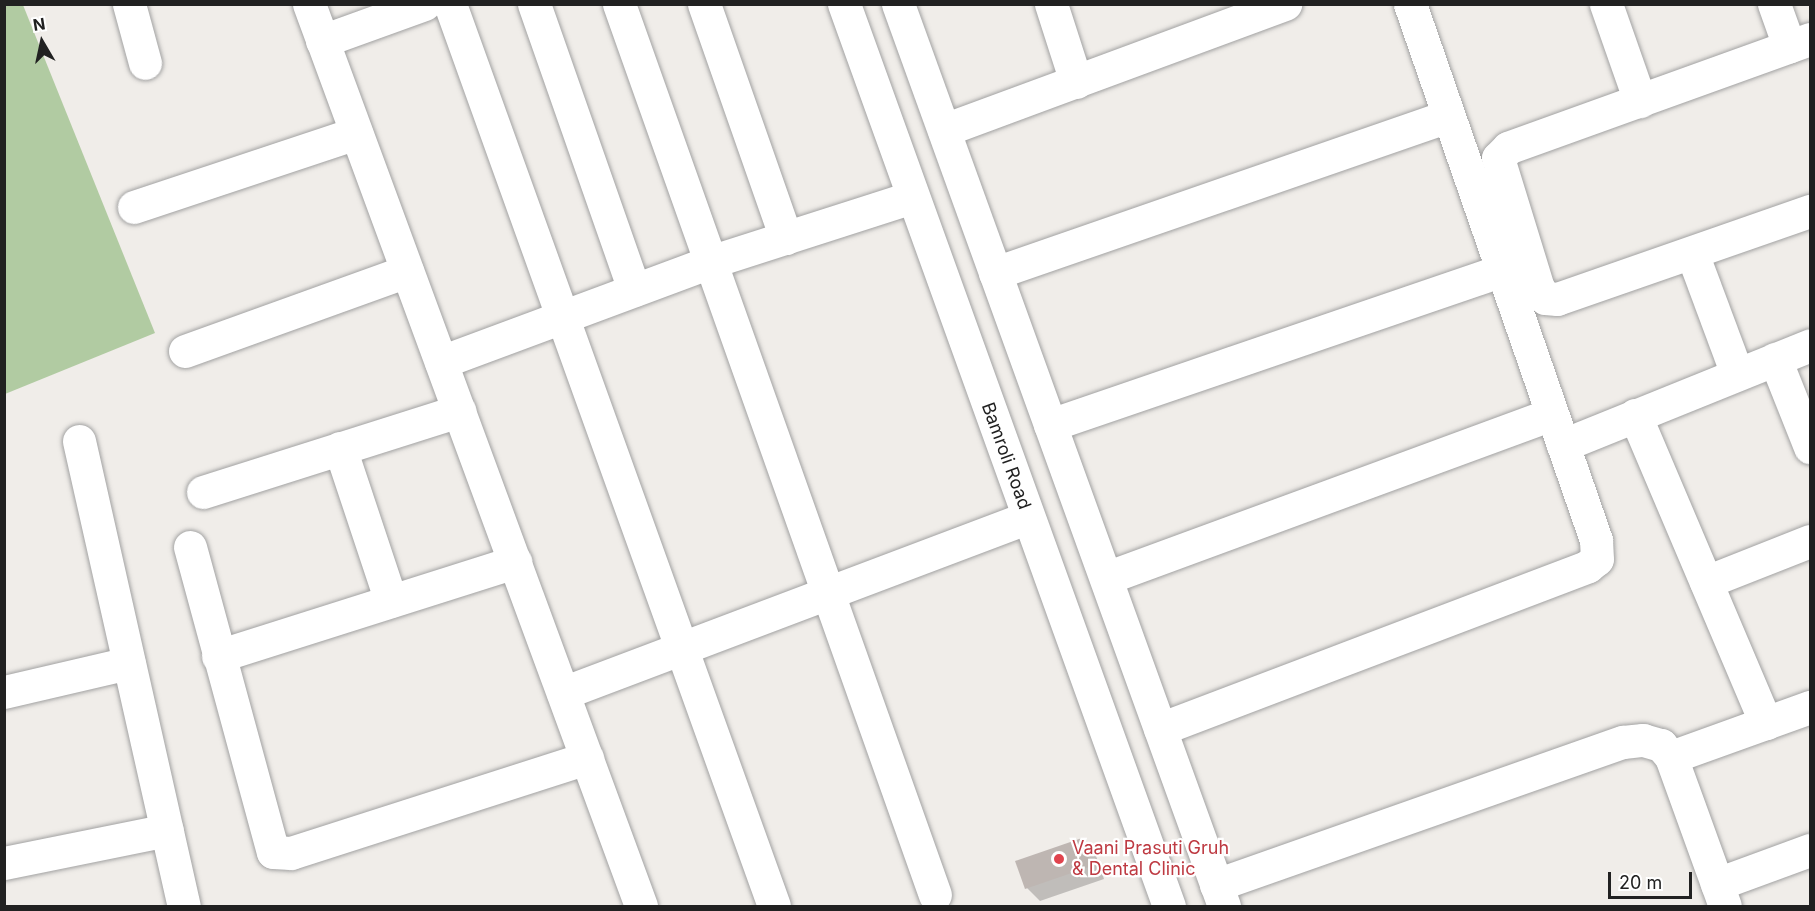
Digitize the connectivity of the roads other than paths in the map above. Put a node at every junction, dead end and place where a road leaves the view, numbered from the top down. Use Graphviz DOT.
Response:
graph roads {
  1 [pos="129,4"];
  2 [pos="309,4"];
  3 [pos="424,4"];
  4 [pos="450,4"];
  5 [pos="534,4"];
  6 [pos="619,4"];
  7 [pos="704,4"];
  8 [pos="844,4"];
  9 [pos="898,4"];
  10 [pos="1051,4"];
  11 [pos="1285,4"];
  12 [pos="1410,4"];
  13 [pos="1606,4"];
  14 [pos="1774,4"];
  15 [pos="322,41"];
  16 [pos="1800,42"];
  17 [pos="145,63"];
  18 [pos="1076,82"];
  19 [pos="1640,100"];
  20 [pos="1449,116"];
  21 [pos="944,130"];
  22 [pos="356,133"];
  23 [pos="913,197"];
  24 [pos="134,207"];
  25 [pos="1810,211"];
  26 [pos="786,238"];
  27 [pos="1692,253"];
  28 [pos="710,262"];
  29 [pos="1502,270"];
  30 [pos="407,271"];
  31 [pos="995,273"];
  32 [pos="634,290"];
  33 [pos="562,315"];
  34 [pos="1810,345"];
  35 [pos="185,351"];
  36 [pos="1775,359"];
  37 [pos="441,362"];
  38 [pos="1737,374"];
  39 [pos="459,411"];
  40 [pos="1552,414"];
  41 [pos="1635,415"];
  42 [pos="1050,425"];
  43 [pos="80,441"];
  44 [pos="1563,445"];
  45 [pos="1810,447"];
  46 [pos="340,448"];
  47 [pos="203,492"];
  48 [pos="1028,517"];
  49 [pos="1810,541"];
  50 [pos="190,547"];
  51 [pos="515,562"];
  52 [pos="1106,578"];
  53 [pos="1706,582"];
  54 [pos="827,592"];
  55 [pos="391,601"];
  56 [pos="681,648"];
  57 [pos="218,656"];
  58 [pos="129,663"];
  59 [pos="4,692"];
  60 [pos="563,693"];
  61 [pos="1810,707"];
  62 [pos="1766,723"];
  63 [pos="1160,729"];
  64 [pos="1671,757"];
  65 [pos="587,758"];
  66 [pos="167,830"];
  67 [pos="1810,850"];
  68 [pos="4,863"];
  69 [pos="1721,895"];
  70 [pos="935,896"];
  71 [pos="1220,896"];
  72 [pos="184,906"];
  73 [pos="641,906"];
  74 [pos="774,906"];
  75 [pos="1169,906"];
  1 -- 17 [label="street"];
  2 -- 15 [label="street"];
  3 -- 15 [label="street"];
  4 -- 33 [label="street"];
  5 -- 32 [label="street"];
  6 -- 28 [label="street"];
  7 -- 26 [label="street"];
  8 -- 23 [label="street, Bamroli Road"];
  9 -- 21 [label="street"];
  10 -- 18 [label="street"];
  11 -- 18 [label="street"];
  12 -- 20 [label="street"];
  13 -- 19 [label="street"];
  14 -- 16 [label="street"];
  15 -- 22 [label="street"];
  16 -- 19 [label="street"];
  18 -- 21 [label="street"];
  19 -- 27 [label="street"];
  20 -- 29 [label="street"];
  20 -- 31 [label="street"];
  21 -- 31 [label="street"];
  22 -- 24 [label="street"];
  22 -- 30 [label="street"];
  23 -- 26 [label="street"];
  23 -- 48 [label="street, Bamroli Road"];
  25 -- 27 [label="street"];
  26 -- 28 [label="street"];
  27 -- 38 [label="street"];
  28 -- 32 [label="street"];
  28 -- 54 [label="street"];
  29 -- 40 [label="street"];
  29 -- 42 [label="street"];
  30 -- 35 [label="street"];
  30 -- 37 [label="street"];
  31 -- 42 [label="street"];
  32 -- 33 [label="street"];
  33 -- 37 [label="street"];
  33 -- 56 [label="street"];
  34 -- 36 [label="street"];
  36 -- 38 [label="street"];
  36 -- 45 [label="street"];
  37 -- 39 [label="street"];
  38 -- 41 [label="street"];
  39 -- 46 [label="street"];
  39 -- 51 [label="street"];
  40 -- 44 [label="street"];
  40 -- 52 [label="street"];
  41 -- 44 [label="street"];
  41 -- 53 [label="street"];
  42 -- 52 [label="street"];
  43 -- 58 [label="street"];
  44 -- 63 [label="street"];
  46 -- 47 [label="street"];
  46 -- 55 [label="street"];
  48 -- 54 [label="street"];
  48 -- 75 [label="street, Bamroli Road"];
  49 -- 53 [label="street"];
  50 -- 57 [label="street"];
  51 -- 55 [label="street"];
  51 -- 60 [label="street"];
  52 -- 63 [label="street"];
  53 -- 62 [label="street"];
  54 -- 56 [label="street"];
  54 -- 70 [label="street"];
  55 -- 57 [label="street"];
  56 -- 60 [label="street"];
  56 -- 74 [label="street"];
  57 -- 65 [label="street"];
  58 -- 59 [label="street"];
  58 -- 66 [label="street"];
  60 -- 65 [label="street"];
  61 -- 62 [label="street"];
  62 -- 64 [label="street"];
  63 -- 71 [label="street"];
  64 -- 69 [label="street"];
  64 -- 71 [label="street"];
  65 -- 73 [label="street"];
  66 -- 68 [label="street"];
  66 -- 72 [label="street"];
  67 -- 69 [label="street"];
}
